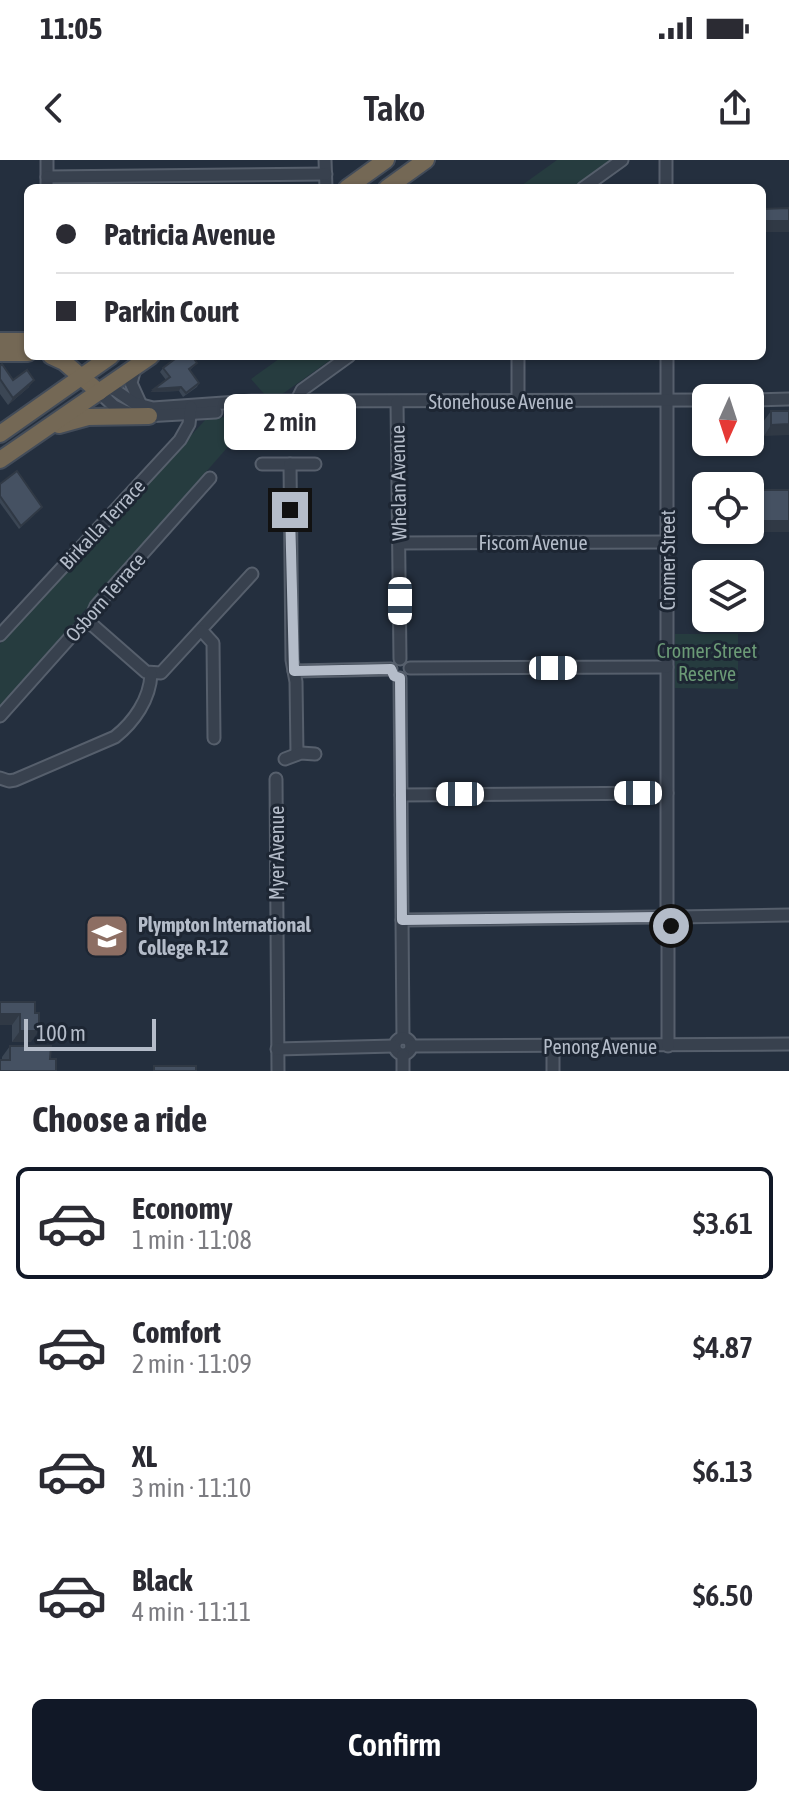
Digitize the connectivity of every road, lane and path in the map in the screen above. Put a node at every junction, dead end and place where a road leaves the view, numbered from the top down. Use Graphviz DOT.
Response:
graph roads {
  1 [pos="47,160"];
  2 [pos="325,160"];
  3 [pos="386,160"];
  4 [pos="426,160"];
  5 [pos="622,160"];
  6 [pos="666,160"];
  7 [pos="326,174"];
  8 [pos="47,182"];
  9 [pos="326,184"];
  10 [pos="353,184"];
  11 [pos="393,184"];
  12 [pos="589,184"];
  13 [pos="666,184"];
  14 [pos="0,341"];
  15 [pos="24,341"];
  16 [pos="0,353"];
  17 [pos="24,353"];
  18 [pos="54,360"];
  19 [pos="60,360"];
  20 [pos="75,360"];
  21 [pos="105,360"];
  22 [pos="146,360"];
  23 [pos="343,360"];
  24 [pos="518,360"];
  25 [pos="667,360"];
  26 [pos="135,368"];
  27 [pos="86,373"];
  28 [pos="104,389"];
  29 [pos="50,398"];
  30 [pos="789,399"];
  31 [pos="667,400"];
  32 [pos="692,400"];
  33 [pos="764,400"];
  34 [pos="518,401"];
  35 [pos="296,402"];
  36 [pos="397,402"];
  37 [pos="191,410"];
  38 [pos="145,411"];
  39 [pos="42,430"];
  40 [pos="0,434"];
  41 [pos="0,460"];
  42 [pos="262,464"];
  43 [pos="290,464"];
  44 [pos="315,464"];
  45 [pos="210,478"];
  46 [pos="667,542"];
  47 [pos="399,543"];
  48 [pos="252,574"];
  49 [pos="89,622"];
  50 [pos="202,631"];
  51 [pos="0,635"];
  52 [pos="400,659"];
  53 [pos="667,667"];
  54 [pos="410,668"];
  55 [pos="391,669"];
  56 [pos="294,671"];
  57 [pos="151,674"];
  58 [pos="400,678"];
  59 [pos="0,716"];
  60 [pos="214,738"];
  61 [pos="315,754"];
  62 [pos="0,778"];
  63 [pos="276,779"];
  64 [pos="667,793"];
  65 [pos="401,795"];
  66 [pos="663,913"];
  67 [pos="789,915"];
  68 [pos="402,920"];
  69 [pos="673,922"];
  70 [pos="789,1044"];
  71 [pos="403,1046"];
  72 [pos="668,1046"];
  73 [pos="553,1047"];
  74 [pos="277,1049"];
  75 [pos="278,1071"];
  76 [pos="403,1071"];
  77 [pos="553,1071"];
  1 -- 8 [label="street"];
  2 -- 7 [label="street"];
  3 -- 10 [label="highway"];
  4 -- 11 [label="highway"];
  5 -- 12 [label="street"];
  6 -- 13 [label="street"];
  7 -- 8 [label="street"];
  7 -- 9 [label="street"];
  14 -- 15 [label="highway"];
  16 -- 17 [label="highway"];
  18 -- 29 [label="highway"];
  19 -- 27 [label="highway"];
  20 -- 27 [label="highway"];
  21 -- 27 [label="highway"];
  22 -- 26 [label="highway"];
  23 -- 35 [label="street"];
  24 -- 34 [label="street"];
  25 -- 31 [label="street, Cromer Street"];
  26 -- 28 [label="highway"];
  26 -- 38 [label="street"];
  27 -- 28 [label="highway"];
  27 -- 29 [label="highway"];
  28 -- 38 [label="street, Stonehouse Avenue"];
  28 -- 39 [label="highway"];
  29 -- 40 [label="highway"];
  30 -- 33 [label="street"];
  31 -- 32 [label="street, Stonehouse Avenue"];
  31 -- 34 [label="street, Stonehouse Avenue"];
  31 -- 46 [label="street, Cromer Street"];
  34 -- 36 [label="street, Stonehouse Avenue"];
  35 -- 36 [label="street, Stonehouse Avenue"];
  35 -- 37 [label="street, Stonehouse Avenue"];
  36 -- 47 [label="street, Whelan Avenue"];
  37 -- 38 [label="street, Stonehouse Avenue"];
  37 -- 51 [label="street, Birkalla Terrace"];
  38 -- 39 [label="highway"];
  39 -- 41 [label="highway"];
  42 -- 43 [label="street"];
  43 -- 44 [label="street"];
  43 -- 56 [label="street"];
  45 -- 49 [label="street, Osborn Terrace"];
  46 -- 47 [label="street, Fiscom Avenue"];
  46 -- 53 [label="street, Cromer Street"];
  47 -- 52 [label="street, Whelan Avenue"];
  48 -- 50 [label="street"];
  49 -- 57 [label="street"];
  49 -- 59 [label="street, Osborn Terrace"];
  50 -- 57 [label="street"];
  50 -- 60 [label="street"];
  52 -- 54 [label="street"];
  52 -- 55 [label="street"];
  53 -- 54 [label="street"];
  53 -- 64 [label="street, Cromer Street"];
  54 -- 58 [label="street"];
  55 -- 56 [label="street"];
  55 -- 58 [label="street"];
  56 -- 61 [label="street"];
  57 -- 62 [label="street"];
  58 -- 65 [label="street"];
  63 -- 74 [label="street, Myer Avenue"];
  64 -- 65 [label="street"];
  64 -- 66 [label="street, Cromer Street"];
  65 -- 68 [label="street"];
  66 -- 68 [label="street"];
  66 -- 69 [label="street"];
  67 -- 69 [label="street"];
  68 -- 71 [label="street"];
  69 -- 72 [label="street"];
  70 -- 72 [label="street, Penong Avenue"];
  71 -- 73 [label="street, Penong Avenue"];
  71 -- 74 [label="street, Penong Avenue"];
  71 -- 76 [label="street"];
  72 -- 73 [label="street, Penong Avenue"];
  73 -- 77 [label="street"];
  74 -- 75 [label="street, Myer Avenue"];
}
